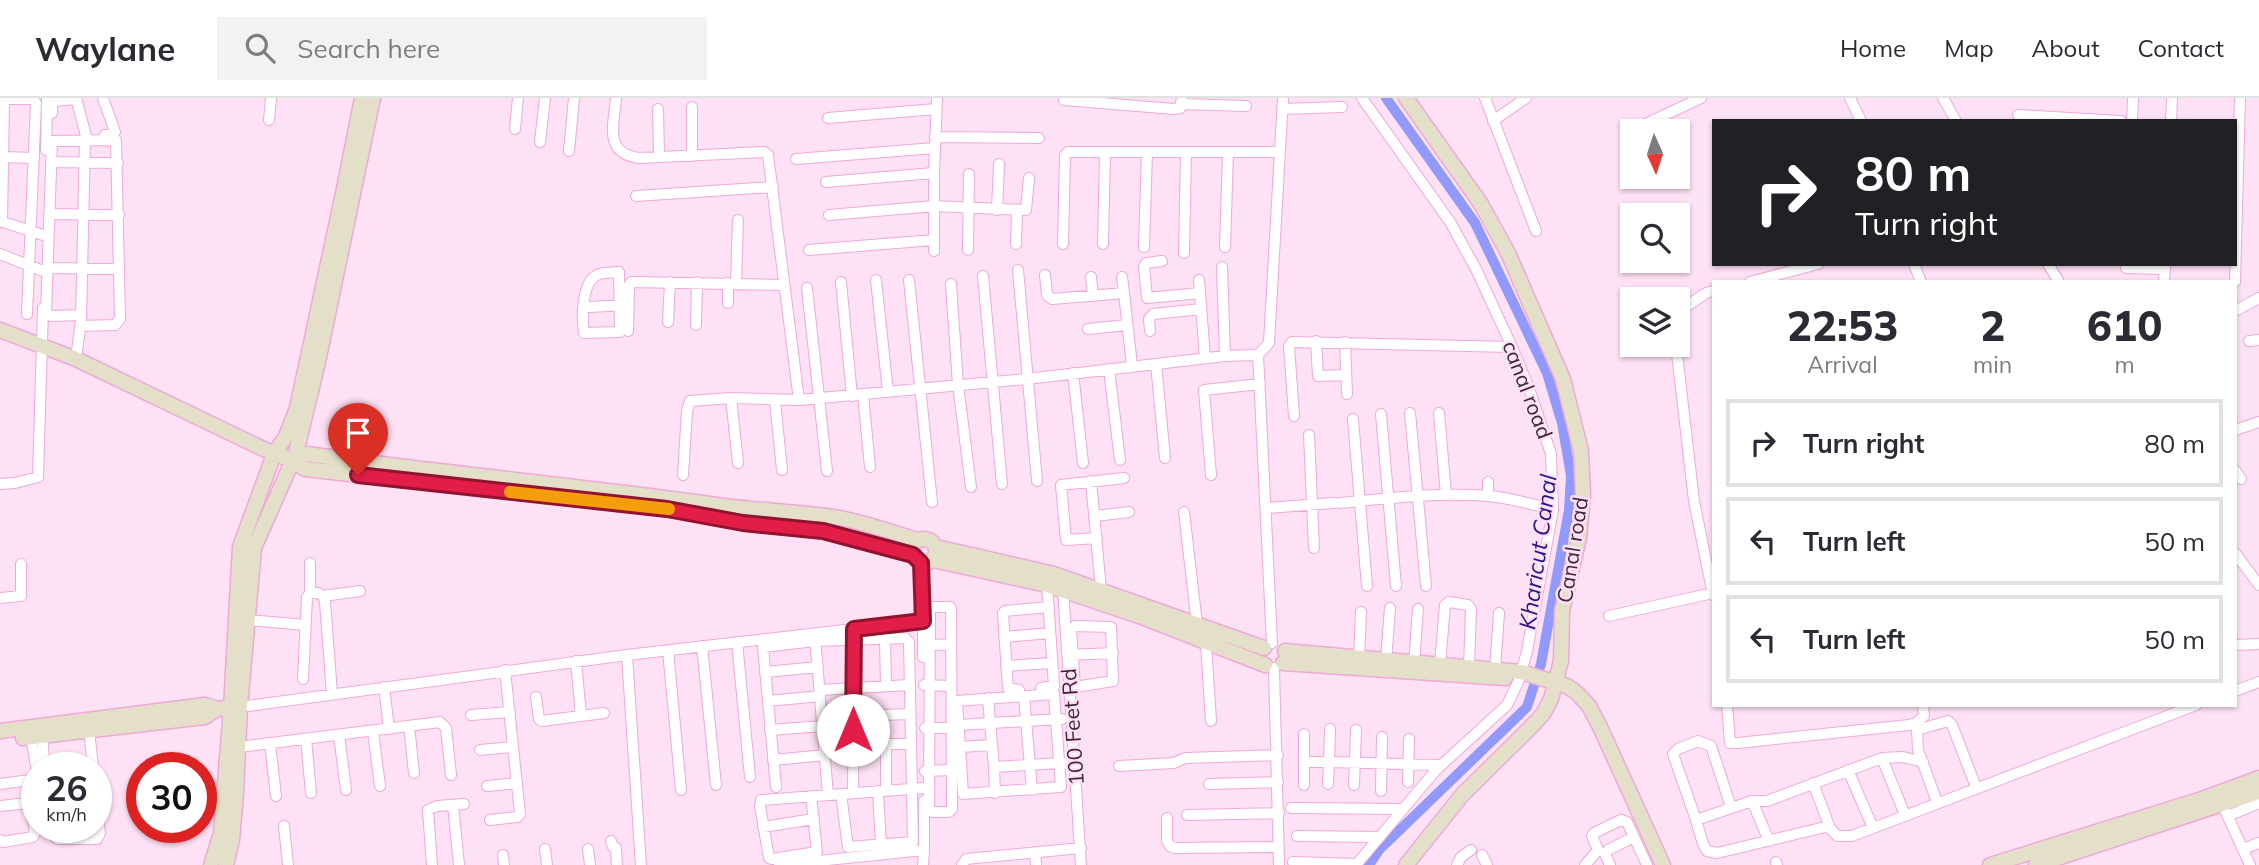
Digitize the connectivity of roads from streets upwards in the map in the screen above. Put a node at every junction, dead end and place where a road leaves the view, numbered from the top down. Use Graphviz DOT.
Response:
graph roads {
  1 [pos="47,98"];
  2 [pos="76,98"];
  3 [pos="103,98"];
  4 [pos="271,98"];
  5 [pos="362,98"];
  6 [pos="373,98"];
  7 [pos="518,98"];
  8 [pos="545,98"];
  9 [pos="575,98"];
  10 [pos="616,98"];
  11 [pos="1064,98"];
  12 [pos="1362,98"];
  13 [pos="1406,98"];
  14 [pos="1485,98"];
  15 [pos="1526,98"];
  16 [pos="1701,98"];
  17 [pos="1850,98"];
  18 [pos="1943,98"];
  19 [pos="2133,98"];
  20 [pos="2172,98"];
  21 [pos="2240,98"];
  22 [pos="2,99"];
  23 [pos="1182,101"];
  24 [pos="937,103"];
  25 [pos="1283,103"];
  26 [pos="1246,106"];
  27 [pos="692,107"];
  28 [pos="1342,107"];
  29 [pos="658,110"];
  30 [pos="2018,115"];
  31 [pos="828,118"];
  32 [pos="1654,119"];
  33 [pos="1860,119"];
  34 [pos="1955,119"];
  35 [pos="2087,119"];
  36 [pos="2132,119"];
  37 [pos="2171,119"];
  38 [pos="269,120"];
  39 [pos="1493,121"];
  40 [pos="515,129"];
  41 [pos="85,137"];
  42 [pos="935,137"];
  43 [pos="1039,138"];
  44 [pos="540,142"];
  45 [pos="935,148"];
  46 [pos="569,151"];
  47 [pos="1105,152"];
  48 [pos="1147,152"];
  49 [pos="1186,152"];
  50 [pos="1228,152"];
  51 [pos="1279,152"];
  52 [pos="692,156"];
  53 [pos="659,157"];
  54 [pos="34,158"];
  55 [pos="796,159"];
  56 [pos="2,161"];
  57 [pos="51,162"];
  58 [pos="84,162"];
  59 [pos="118,163"];
  60 [pos="999,164"];
  61 [pos="933,173"];
  62 [pos="969,174"];
  63 [pos="1029,178"];
  64 [pos="826,182"];
  65 [pos="773,187"];
  66 [pos="636,196"];
  67 [pos="934,206"];
  68 [pos="2237,208"];
  69 [pos="968,209"];
  70 [pos="997,210"];
  71 [pos="1017,211"];
  72 [pos="49,214"];
  73 [pos="83,215"];
  74 [pos="119,215"];
  75 [pos="829,215"];
  76 [pos="738,220"];
  77 [pos="1,222"];
  78 [pos="1536,231"];
  79 [pos="31,232"];
  80 [pos="43,236"];
  81 [pos="1016,244"];
  82 [pos="1063,244"];
  83 [pos="1103,244"];
  84 [pos="1144,247"];
  85 [pos="1225,247"];
  86 [pos="808,250"];
  87 [pos="968,250"];
  88 [pos="1184,253"];
  89 [pos="0,254"];
  90 [pos="1162,261"];
  91 [pos="29,266"];
  92 [pos="1810,266"];
  93 [pos="2126,266"];
  94 [pos="1222,267"];
  95 [pos="2165,267"];
  96 [pos="82,269"];
  97 [pos="119,269"];
  98 [pos="45,270"];
  99 [pos="1018,270"];
  100 [pos="1045,275"];
  101 [pos="983,276"];
  102 [pos="1091,277"];
  103 [pos="1122,277"];
  104 [pos="876,280"];
  105 [pos="909,280"];
  106 [pos="1199,280"];
  107 [pos="1758,280"];
  108 [pos="670,282"];
  109 [pos="697,282"];
  110 [pos="841,282"];
  111 [pos="732,283"];
  112 [pos="951,284"];
  113 [pos="783,285"];
  114 [pos="807,288"];
  115 [pos="1712,292"];
  116 [pos="1124,293"];
  117 [pos="1200,293"];
  118 [pos="1093,296"];
  119 [pos="2259,298"];
  120 [pos="728,303"];
  121 [pos="1690,303"];
  122 [pos="624,305"];
  123 [pos="590,307"];
  124 [pos="1201,309"];
  125 [pos="2237,310"];
  126 [pos="27,314"];
  127 [pos="81,321"];
  128 [pos="668,322"];
  129 [pos="696,325"];
  130 [pos="1127,325"];
  131 [pos="1088,329"];
  132 [pos="0,330"];
  133 [pos="628,331"];
  134 [pos="1150,331"];
  135 [pos="1316,341"];
  136 [pos="1345,342"];
  137 [pos="1512,347"];
  138 [pos="43,348"];
  139 [pos="1258,355"];
  140 [pos="1225,356"];
  141 [pos="1677,357"];
  142 [pos="76,359"];
  143 [pos="1205,359"];
  144 [pos="1156,364"];
  145 [pos="1132,366"];
  146 [pos="1109,369"];
  147 [pos="1073,373"];
  148 [pos="1346,375"];
  149 [pos="1027,379"];
  150 [pos="992,382"];
  151 [pos="1260,384"];
  152 [pos="958,385"];
  153 [pos="920,389"];
  154 [pos="888,392"];
  155 [pos="1347,394"];
  156 [pos="857,395"];
  157 [pos="731,398"];
  158 [pos="820,398"];
  159 [pos="799,400"];
  160 [pos="775,401"];
  161 [pos="1410,413"];
  162 [pos="1439,413"];
  163 [pos="1381,414"];
  164 [pos="1294,416"];
  165 [pos="1353,419"];
  166 [pos="2259,422"];
  167 [pos="2237,429"];
  168 [pos="1309,435"];
  169 [pos="274,454"];
  170 [pos="1165,458"];
  171 [pos="292,460"];
  172 [pos="1120,460"];
  173 [pos="738,463"];
  174 [pos="1083,463"];
  175 [pos="870,467"];
  176 [pos="782,470"];
  177 [pos="827,471"];
  178 [pos="684,475"];
  179 [pos="1211,475"];
  180 [pos="1124,478"];
  181 [pos="1037,481"];
  182 [pos="1091,481"];
  183 [pos="1488,482"];
  184 [pos="0,484"];
  185 [pos="1002,484"];
  186 [pos="971,487"];
  187 [pos="1446,495"];
  188 [pos="1418,496"];
  189 [pos="1488,496"];
  190 [pos="1387,498"];
  191 [pos="1359,501"];
  192 [pos="932,502"];
  193 [pos="1313,505"];
  194 [pos="1266,508"];
  195 [pos="1553,510"];
  196 [pos="1129,512"];
  197 [pos="1185,512"];
  198 [pos="1095,516"];
  199 [pos="1097,538"];
  200 [pos="917,540"];
  201 [pos="1314,548"];
  202 [pos="926,556"];
  203 [pos="2237,556"];
  204 [pos="21,564"];
  205 [pos="310,564"];
  206 [pos="1047,584"];
  207 [pos="2259,585"];
  208 [pos="1367,586"];
  209 [pos="1396,586"];
  210 [pos="1426,586"];
  211 [pos="1063,589"];
  212 [pos="1712,589"];
  213 [pos="1101,590"];
  214 [pos="360,591"];
  215 [pos="310,593"];
  216 [pos="1712,594"];
  217 [pos="323,596"];
  218 [pos="0,598"];
  219 [pos="1049,607"];
  220 [pos="1390,608"];
  221 [pos="1418,609"];
  222 [pos="1361,612"];
  223 [pos="1499,614"];
  224 [pos="1609,616"];
  225 [pos="248,620"];
  226 [pos="923,621"];
  227 [pos="1196,624"];
  228 [pos="305,625"];
  229 [pos="1050,633"];
  230 [pos="854,634"];
  231 [pos="815,637"];
  232 [pos="1004,637"];
  233 [pos="885,639"];
  234 [pos="737,642"];
  235 [pos="1206,643"];
  236 [pos="2259,643"];
  237 [pos="926,644"];
  238 [pos="951,645"];
  239 [pos="2237,645"];
  240 [pos="702,646"];
  241 [pos="1268,646"];
  242 [pos="668,650"];
  243 [pos="1113,653"];
  244 [pos="627,654"];
  245 [pos="1070,655"];
  246 [pos="1359,658"];
  247 [pos="576,661"];
  248 [pos="1386,661"];
  249 [pos="1277,662"];
  250 [pos="1052,663"];
  251 [pos="1414,663"];
  252 [pos="1440,664"];
  253 [pos="1006,666"];
  254 [pos="818,667"];
  255 [pos="1469,667"];
  256 [pos="1495,669"];
  257 [pos="506,670"];
  258 [pos="765,672"];
  259 [pos="1521,675"];
  260 [pos="303,679"];
  261 [pos="2259,682"];
  262 [pos="909,685"];
  263 [pos="927,685"];
  264 [pos="886,686"];
  265 [pos="951,686"];
  266 [pos="1554,686"];
  267 [pos="383,687"];
  268 [pos="853,688"];
  269 [pos="2237,690"];
  270 [pos="820,693"];
  271 [pos="332,694"];
  272 [pos="1024,696"];
  273 [pos="536,697"];
  274 [pos="988,698"];
  275 [pos="768,701"];
  276 [pos="1727,707"];
  277 [pos="1923,707"];
  278 [pos="2191,707"];
  279 [pos="229,708"];
  280 [pos="510,712"];
  281 [pos="604,713"];
  282 [pos="910,714"];
  283 [pos="471,715"];
  284 [pos="582,716"];
  285 [pos="853,716"];
  286 [pos="1072,718"];
  287 [pos="1057,719"];
  288 [pos="1026,720"];
  289 [pos="1211,721"];
  290 [pos="990,723"];
  291 [pos="409,726"];
  292 [pos="822,726"];
  293 [pos="955,726"];
  294 [pos="1916,727"];
  295 [pos="927,728"];
  296 [pos="389,729"];
  297 [pos="1330,729"];
  298 [pos="89,730"];
  299 [pos="771,730"];
  300 [pos="1356,730"];
  301 [pos="373,731"];
  302 [pos="0,732"];
  303 [pos="1304,734"];
  304 [pos="339,735"];
  305 [pos="36,736"];
  306 [pos="1382,737"];
  307 [pos="306,739"];
  308 [pos="1409,739"];
  309 [pos="0,741"];
  310 [pos="270,743"];
  311 [pos="1730,743"];
  312 [pos="853,744"];
  313 [pos="886,744"];
  314 [pos="910,744"];
  315 [pos="992,745"];
  316 [pos="1711,746"];
  317 [pos="239,747"];
  318 [pos="513,747"];
  319 [pos="960,747"];
  320 [pos="480,750"];
  321 [pos="36,752"];
  322 [pos="41,752"];
  323 [pos="91,752"];
  324 [pos="825,755"];
  325 [pos="1278,755"];
  326 [pos="1882,758"];
  327 [pos="773,760"];
  328 [pos="1075,762"];
  329 [pos="1304,762"];
  330 [pos="1329,762"];
  331 [pos="1923,762"];
  332 [pos="1060,763"];
  333 [pos="1355,763"];
  334 [pos="1381,764"];
  335 [pos="1408,764"];
  336 [pos="1030,765"];
  337 [pos="1441,765"];
  338 [pos="1119,766"];
  339 [pos="994,767"];
  340 [pos="952,770"];
  341 [pos="1849,770"];
  342 [pos="927,771"];
  343 [pos="414,773"];
  344 [pos="451,775"];
  345 [pos="750,777"];
  346 [pos="2259,778"];
  347 [pos="21,781"];
  348 [pos="1278,782"];
  349 [pos="1408,782"];
  350 [pos="517,783"];
  351 [pos="1814,783"];
  352 [pos="0,784"];
  353 [pos="1209,784"];
  354 [pos="1328,784"];
  355 [pos="716,785"];
  356 [pos="1304,785"];
  357 [pos="1354,785"];
  358 [pos="380,786"];
  359 [pos="487,786"];
  360 [pos="776,787"];
  361 [pos="1976,787"];
  362 [pos="924,788"];
  363 [pos="911,789"];
  364 [pos="346,790"];
  365 [pos="681,790"];
  366 [pos="1032,790"];
  367 [pos="882,791"];
  368 [pos="1381,791"];
  369 [pos="2259,792"];
  370 [pos="311,793"];
  371 [pos="853,793"];
  372 [pos="995,793"];
  373 [pos="841,794"];
  374 [pos="828,795"];
  375 [pos="276,796"];
  376 [pos="811,796"];
  377 [pos="1752,801"];
  378 [pos="1937,803"];
  379 [pos="2259,803"];
  380 [pos="21,804"];
  381 [pos="0,806"];
  382 [pos="1291,807"];
  383 [pos="1731,807"];
  384 [pos="1403,809"];
  385 [pos="2226,811"];
  386 [pos="1279,813"];
  387 [pos="1187,815"];
  388 [pos="1905,815"];
  389 [pos="1167,818"];
  390 [pos="814,819"];
  391 [pos="489,820"];
  392 [pos="1696,820"];
  393 [pos="284,826"];
  394 [pos="763,827"];
  395 [pos="1830,828"];
  396 [pos="1872,828"];
  397 [pos="1297,836"];
  398 [pos="1380,837"];
  399 [pos="1634,837"];
  400 [pos="0,840"];
  401 [pos="21,840"];
  402 [pos="611,841"];
  403 [pos="1769,841"];
  404 [pos="2259,843"];
  405 [pos="881,845"];
  406 [pos="1279,847"];
  407 [pos="1081,848"];
  408 [pos="545,849"];
  409 [pos="588,849"];
  410 [pos="2243,849"];
  411 [pos="924,850"];
  412 [pos="1471,850"];
  413 [pos="1035,852"];
  414 [pos="999,860"];
  415 [pos="1293,862"];
  416 [pos="1357,864"];
  417 [pos="211,865"];
  418 [pos="226,865"];
  419 [pos="288,865"];
  420 [pos="432,865"];
  421 [pos="459,865"];
  422 [pos="547,865"];
  423 [pos="590,865"];
  424 [pos="617,865"];
  425 [pos="641,865"];
  426 [pos="778,865"];
  427 [pos="923,865"];
  428 [pos="962,865"];
  429 [pos="1036,865"];
  430 [pos="1082,865"];
  431 [pos="1279,865"];
  432 [pos="1406,865"];
  433 [pos="1457,865"];
  434 [pos="1585,865"];
  435 [pos="1610,865"];
  436 [pos="1647,865"];
  437 [pos="1655,865"];
  438 [pos="1663,865"];
  439 [pos="1990,865"];
  440 [pos="2036,865"];
  441 [pos="2250,865"];
  1 -- 80 [label="street"];
  2 -- 41 [label="street"];
  2 -- 41 [label="street"];
  3 -- 41 [label="street"];
  4 -- 38 [label="street"];
  5 -- 169 [label="street"];
  6 -- 171 [label="street"];
  7 -- 40 [label="street"];
  8 -- 44 [label="street"];
  9 -- 46 [label="street"];
  10 -- 53 [label="street"];
  11 -- 23 [label="street"];
  12 -- 137 [label="street, canal road"];
  13 -- 266 [label="street, Canal road"];
  14 -- 39 [label="street"];
  15 -- 39 [label="street"];
  16 -- 32 [label="street"];
  17 -- 33 [label="street"];
  18 -- 34 [label="street"];
  19 -- 36 [label="street"];
  20 -- 37 [label="street"];
  21 -- 68 [label="street"];
  22 -- 54 [label="street"];
  22 -- 56 [label="street"];
  23 -- 26 [label="street"];
  24 -- 31 [label="street"];
  24 -- 42 [label="street"];
  25 -- 28 [label="street"];
  25 -- 51 [label="street"];
  27 -- 52 [label="street"];
  29 -- 53 [label="street"];
  30 -- 35 [label="street"];
  39 -- 78 [label="street"];
  41 -- 57 [label="street"];
  41 -- 58 [label="street"];
  41 -- 59 [label="street"];
  42 -- 43 [label="street"];
  42 -- 45 [label="street"];
  45 -- 55 [label="street"];
  45 -- 61 [label="street"];
  47 -- 48 [label="street"];
  47 -- 82 [label="street"];
  47 -- 83 [label="street"];
  48 -- 49 [label="street"];
  48 -- 84 [label="street"];
  49 -- 50 [label="street"];
  49 -- 88 [label="street"];
  50 -- 51 [label="street"];
  50 -- 85 [label="street"];
  51 -- 139 [label="street"];
  52 -- 53 [label="street"];
  52 -- 65 [label="street"];
  54 -- 56 [label="street"];
  54 -- 79 [label="street"];
  56 -- 77 [label="street"];
  57 -- 58 [label="street"];
  57 -- 72 [label="street"];
  58 -- 59 [label="street"];
  58 -- 73 [label="street"];
  59 -- 74 [label="street"];
  60 -- 70 [label="street"];
  61 -- 64 [label="street"];
  61 -- 67 [label="street"];
  62 -- 69 [label="street"];
  63 -- 71 [label="street"];
  65 -- 66 [label="street"];
  65 -- 113 [label="street"];
  67 -- 69 [label="street"];
  67 -- 75 [label="street"];
  67 -- 86 [label="street"];
  69 -- 70 [label="street"];
  69 -- 87 [label="street"];
  70 -- 71 [label="street"];
  71 -- 81 [label="street"];
  72 -- 73 [label="street"];
  72 -- 98 [label="street"];
  73 -- 74 [label="street"];
  73 -- 96 [label="street"];
  74 -- 97 [label="street"];
  76 -- 111 [label="street"];
  77 -- 79 [label="street"];
  79 -- 80 [label="street"];
  79 -- 91 [label="street"];
  80 -- 98 [label="street"];
  89 -- 91 [label="street"];
  90 -- 117 [label="street"];
  91 -- 98 [label="street"];
  91 -- 126 [label="street"];
  92 -- 107 [label="street"];
  93 -- 95 [label="street"];
  94 -- 140 [label="street"];
  96 -- 97 [label="street"];
  96 -- 98 [label="street"];
  96 -- 127 [label="street"];
  97 -- 127 [label="street"];
  98 -- 127 [label="street"];
  98 -- 138 [label="street"];
  99 -- 149 [label="street"];
  100 -- 118 [label="street"];
  101 -- 150 [label="street"];
  102 -- 118 [label="street"];
  103 -- 116 [label="street"];
  104 -- 154 [label="street"];
  105 -- 153 [label="street"];
  106 -- 117 [label="street"];
  108 -- 109 [label="street"];
  108 -- 122 [label="street"];
  108 -- 128 [label="street"];
  109 -- 111 [label="street"];
  109 -- 129 [label="street"];
  110 -- 156 [label="street"];
  111 -- 113 [label="street"];
  111 -- 120 [label="street"];
  112 -- 152 [label="street"];
  113 -- 159 [label="street"];
  114 -- 158 [label="street"];
  115 -- 121 [label="street"];
  116 -- 118 [label="street"];
  116 -- 130 [label="street"];
  117 -- 124 [label="street"];
  119 -- 125 [label="street"];
  122 -- 122 [label="street"];
  122 -- 123 [label="street"];
  122 -- 133 [label="street"];
  124 -- 134 [label="street"];
  124 -- 143 [label="street"];
  127 -- 142 [label="street"];
  130 -- 131 [label="street"];
  130 -- 145 [label="street"];
  132 -- 138 [label="street"];
  135 -- 136 [label="street"];
  135 -- 148 [label="street"];
  135 -- 164 [label="street"];
  136 -- 137 [label="street"];
  136 -- 148 [label="street"];
  137 -- 195 [label="street, canal road"];
  138 -- 142 [label="street"];
  138 -- 184 [label="street"];
  139 -- 140 [label="street"];
  139 -- 151 [label="street"];
  140 -- 143 [label="street"];
  141 -- 212 [label="street"];
  142 -- 169 [label="street"];
  143 -- 144 [label="street"];
  144 -- 145 [label="street"];
  144 -- 170 [label="street"];
  145 -- 146 [label="street"];
  146 -- 147 [label="street"];
  146 -- 172 [label="street"];
  147 -- 149 [label="street"];
  147 -- 174 [label="street"];
  148 -- 155 [label="street"];
  149 -- 150 [label="street"];
  149 -- 181 [label="street"];
  150 -- 152 [label="street"];
  150 -- 185 [label="street"];
  151 -- 179 [label="street"];
  151 -- 194 [label="street"];
  152 -- 153 [label="street"];
  152 -- 186 [label="street"];
  153 -- 154 [label="street"];
  153 -- 192 [label="street"];
  154 -- 156 [label="street"];
  156 -- 158 [label="street"];
  156 -- 175 [label="street"];
  157 -- 160 [label="street"];
  157 -- 173 [label="street"];
  157 -- 178 [label="street"];
  158 -- 159 [label="street"];
  158 -- 177 [label="street"];
  159 -- 160 [label="street"];
  160 -- 176 [label="street"];
  161 -- 188 [label="street"];
  162 -- 187 [label="street"];
  163 -- 190 [label="street"];
  165 -- 191 [label="street"];
  166 -- 167 [label="street"];
  168 -- 193 [label="street"];
  169 -- 171 [label="street"];
  169 -- 279 [label="street"];
  171 -- 200 [label="street"];
  171 -- 202 [label="street"];
  171 -- 225 [label="street"];
  180 -- 182 [label="street"];
  182 -- 198 [label="street"];
  182 -- 199 [label="street"];
  183 -- 189 [label="street"];
  187 -- 188 [label="street"];
  187 -- 189 [label="street"];
  188 -- 190 [label="street"];
  188 -- 210 [label="street"];
  189 -- 195 [label="street"];
  190 -- 191 [label="street"];
  190 -- 209 [label="street"];
  191 -- 193 [label="street"];
  191 -- 208 [label="street"];
  193 -- 194 [label="street"];
  193 -- 201 [label="street"];
  194 -- 241 [label="street"];
  195 -- 259 [label="street, canal road"];
  196 -- 198 [label="street"];
  197 -- 227 [label="street"];
  198 -- 199 [label="street"];
  199 -- 213 [label="street"];
  200 -- 202 [label="street"];
  200 -- 202 [label="street"];
  202 -- 206 [label="street"];
  202 -- 213 [label="street"];
  202 -- 226 [label="street"];
  203 -- 207 [label="street"];
  204 -- 218 [label="street"];
  205 -- 215 [label="street"];
  206 -- 211 [label="street"];
  206 -- 219 [label="street"];
  211 -- 235 [label="street"];
  211 -- 245 [label="street, 100 Feet Rd"];
  213 -- 227 [label="street"];
  214 -- 217 [label="street"];
  215 -- 217 [label="street"];
  215 -- 228 [label="street"];
  216 -- 224 [label="street"];
  217 -- 271 [label="street"];
  219 -- 229 [label="street"];
  219 -- 232 [label="street"];
  220 -- 248 [label="street"];
  221 -- 251 [label="street"];
  222 -- 246 [label="street"];
  223 -- 256 [label="street"];
  225 -- 228 [label="street"];
  225 -- 279 [label="street"];
  226 -- 230 [label="street"];
  226 -- 237 [label="street"];
  227 -- 241 [label="street"];
  228 -- 260 [label="street"];
  229 -- 232 [label="street"];
  229 -- 250 [label="street"];
  230 -- 231 [label="street"];
  230 -- 233 [label="street"];
  230 -- 268 [label="street"];
  231 -- 234 [label="street"];
  231 -- 254 [label="street"];
  231 -- 258 [label="street"];
  232 -- 253 [label="street"];
  233 -- 262 [label="street"];
  233 -- 264 [label="street"];
  234 -- 240 [label="street"];
  234 -- 345 [label="street"];
  235 -- 249 [label="street"];
  235 -- 289 [label="street"];
  236 -- 239 [label="street"];
  237 -- 238 [label="street"];
  237 -- 238 [label="street"];
  237 -- 263 [label="street"];
  238 -- 265 [label="street"];
  240 -- 242 [label="street"];
  240 -- 355 [label="street"];
  241 -- 249 [label="street"];
  241 -- 249 [label="street"];
  242 -- 244 [label="street"];
  242 -- 365 [label="street"];
  243 -- 245 [label="street"];
  243 -- 245 [label="street"];
  243 -- 245 [label="street"];
  244 -- 247 [label="street"];
  244 -- 425 [label="street"];
  245 -- 286 [label="street, 100 Feet Rd"];
  246 -- 248 [label="street"];
  246 -- 249 [label="street"];
  247 -- 257 [label="street"];
  247 -- 284 [label="street"];
  248 -- 251 [label="street"];
  249 -- 259 [label="street"];
  249 -- 325 [label="street"];
  250 -- 253 [label="street"];
  250 -- 253 [label="street"];
  251 -- 252 [label="street"];
  252 -- 255 [label="street"];
  252 -- 255 [label="street"];
  254 -- 258 [label="street"];
  254 -- 270 [label="street"];
  255 -- 256 [label="street"];
  256 -- 259 [label="street"];
  257 -- 267 [label="street"];
  257 -- 280 [label="street"];
  258 -- 275 [label="street"];
  259 -- 266 [label="street"];
  259 -- 337 [label="street, canal road"];
  261 -- 269 [label="street"];
  262 -- 264 [label="street"];
  262 -- 282 [label="street"];
  263 -- 265 [label="street"];
  263 -- 295 [label="street"];
  264 -- 268 [label="street"];
  265 -- 293 [label="street"];
  266 -- 432 [label="street, Canal road"];
  266 -- 437 [label="street"];
  266 -- 438 [label="street"];
  267 -- 271 [label="street"];
  267 -- 296 [label="street"];
  268 -- 270 [label="street"];
  268 -- 285 [label="street"];
  270 -- 275 [label="street"];
  270 -- 292 [label="street"];
  271 -- 279 [label="street"];
  272 -- 274 [label="street"];
  272 -- 287 [label="street"];
  272 -- 288 [label="street"];
  273 -- 284 [label="street"];
  274 -- 290 [label="street"];
  274 -- 293 [label="street"];
  275 -- 299 [label="street"];
  276 -- 311 [label="street"];
  277 -- 294 [label="street"];
  278 -- 361 [label="street"];
  279 -- 298 [label="street"];
  279 -- 302 [label="street"];
  279 -- 317 [label="street"];
  279 -- 417 [label="street"];
  280 -- 283 [label="street"];
  280 -- 318 [label="street"];
  281 -- 284 [label="street"];
  282 -- 285 [label="street"];
  282 -- 314 [label="street"];
  285 -- 312 [label="street"];
  286 -- 287 [label="street"];
  286 -- 328 [label="street, 100 Feet Rd"];
  287 -- 288 [label="street"];
  287 -- 332 [label="street"];
  288 -- 290 [label="street"];
  288 -- 336 [label="street"];
  290 -- 293 [label="street"];
  290 -- 315 [label="street"];
  291 -- 296 [label="street"];
  291 -- 343 [label="street"];
  291 -- 344 [label="street"];
  292 -- 299 [label="street"];
  292 -- 324 [label="street"];
  293 -- 295 [label="street"];
  293 -- 319 [label="street"];
  293 -- 340 [label="street"];
  294 -- 311 [label="street"];
  294 -- 331 [label="street"];
  294 -- 361 [label="street"];
  295 -- 342 [label="street"];
  296 -- 301 [label="street"];
  297 -- 330 [label="street"];
  298 -- 305 [label="street"];
  298 -- 323 [label="street"];
  299 -- 327 [label="street"];
  300 -- 333 [label="street"];
  301 -- 304 [label="street"];
  301 -- 358 [label="street"];
  303 -- 329 [label="street"];
  304 -- 307 [label="street"];
  304 -- 364 [label="street"];
  305 -- 309 [label="street"];
  305 -- 321 [label="street"];
  305 -- 322 [label="street"];
  306 -- 334 [label="street"];
  307 -- 310 [label="street"];
  307 -- 370 [label="street"];
  308 -- 335 [label="street"];
  310 -- 317 [label="street"];
  310 -- 375 [label="street"];
  311 -- 316 [label="street"];
  312 -- 313 [label="street"];
  312 -- 371 [label="street"];
  313 -- 314 [label="street"];
  313 -- 367 [label="street"];
  314 -- 363 [label="street"];
  315 -- 319 [label="street"];
  315 -- 339 [label="street"];
  316 -- 383 [label="street"];
  316 -- 392 [label="street"];
  317 -- 418 [label="street"];
  318 -- 320 [label="street"];
  318 -- 350 [label="street"];
  319 -- 372 [label="street"];
  324 -- 327 [label="street"];
  324 -- 374 [label="street"];
  325 -- 338 [label="street"];
  325 -- 348 [label="street"];
  326 -- 331 [label="street"];
  326 -- 341 [label="street"];
  326 -- 388 [label="street"];
  327 -- 360 [label="street"];
  328 -- 332 [label="street"];
  328 -- 407 [label="street, 100 Feet Rd"];
  329 -- 330 [label="street"];
  329 -- 356 [label="street"];
  330 -- 333 [label="street"];
  330 -- 354 [label="street"];
  331 -- 378 [label="street"];
  332 -- 336 [label="street"];
  332 -- 366 [label="street"];
  333 -- 334 [label="street"];
  333 -- 357 [label="street"];
  334 -- 335 [label="street"];
  334 -- 368 [label="street"];
  335 -- 337 [label="street"];
  335 -- 349 [label="street"];
  336 -- 339 [label="street"];
  336 -- 366 [label="street"];
  337 -- 384 [label="street, canal road"];
  339 -- 372 [label="street"];
  340 -- 342 [label="street"];
  340 -- 342 [label="street"];
  341 -- 351 [label="street"];
  341 -- 396 [label="street"];
  342 -- 362 [label="street"];
  346 -- 439 [label="street"];
  347 -- 352 [label="street"];
  348 -- 353 [label="street"];
  348 -- 386 [label="street"];
  350 -- 359 [label="street"];
  350 -- 391 [label="street"];
  351 -- 377 [label="street"];
  351 -- 395 [label="street"];
  361 -- 378 [label="street"];
  362 -- 363 [label="street"];
  362 -- 411 [label="street"];
  363 -- 367 [label="street"];
  363 -- 405 [label="street"];
  366 -- 372 [label="street"];
  367 -- 371 [label="street"];
  367 -- 405 [label="street"];
  369 -- 385 [label="street"];
  371 -- 373 [label="street"];
  373 -- 374 [label="street"];
  373 -- 405 [label="street"];
  374 -- 376 [label="street"];
  376 -- 390 [label="street"];
  376 -- 394 [label="street"];
  377 -- 383 [label="street"];
  377 -- 403 [label="street"];
  378 -- 388 [label="street"];
  379 -- 385 [label="street"];
  380 -- 381 [label="street"];
  382 -- 384 [label="street"];
  383 -- 392 [label="street"];
  384 -- 398 [label="street, canal road"];
  385 -- 410 [label="street"];
  385 -- 440 [label="street"];
  386 -- 387 [label="street"];
  386 -- 406 [label="street"];
  388 -- 396 [label="street"];
  389 -- 406 [label="street"];
  390 -- 394 [label="street"];
  390 -- 394 [label="street"];
  392 -- 403 [label="street"];
  393 -- 419 [label="street"];
  395 -- 396 [label="street"];
  395 -- 403 [label="street"];
  397 -- 398 [label="street"];
  398 -- 416 [label="street, canal road"];
  399 -- 434 [label="street"];
  399 -- 435 [label="street"];
  399 -- 436 [label="street"];
  400 -- 401 [label="street"];
  402 -- 424 [label="street"];
  404 -- 410 [label="street"];
  406 -- 431 [label="street"];
  407 -- 413 [label="street"];
  407 -- 430 [label="street, 100 Feet Rd"];
  408 -- 422 [label="street"];
  409 -- 423 [label="street"];
  410 -- 441 [label="street"];
  411 -- 426 [label="street"];
  411 -- 427 [label="street"];
  412 -- 433 [label="street"];
  413 -- 414 [label="street"];
  413 -- 429 [label="street"];
  414 -- 428 [label="street"];
  415 -- 416 [label="street"];
  420 -- 421 [label="street"];
}
